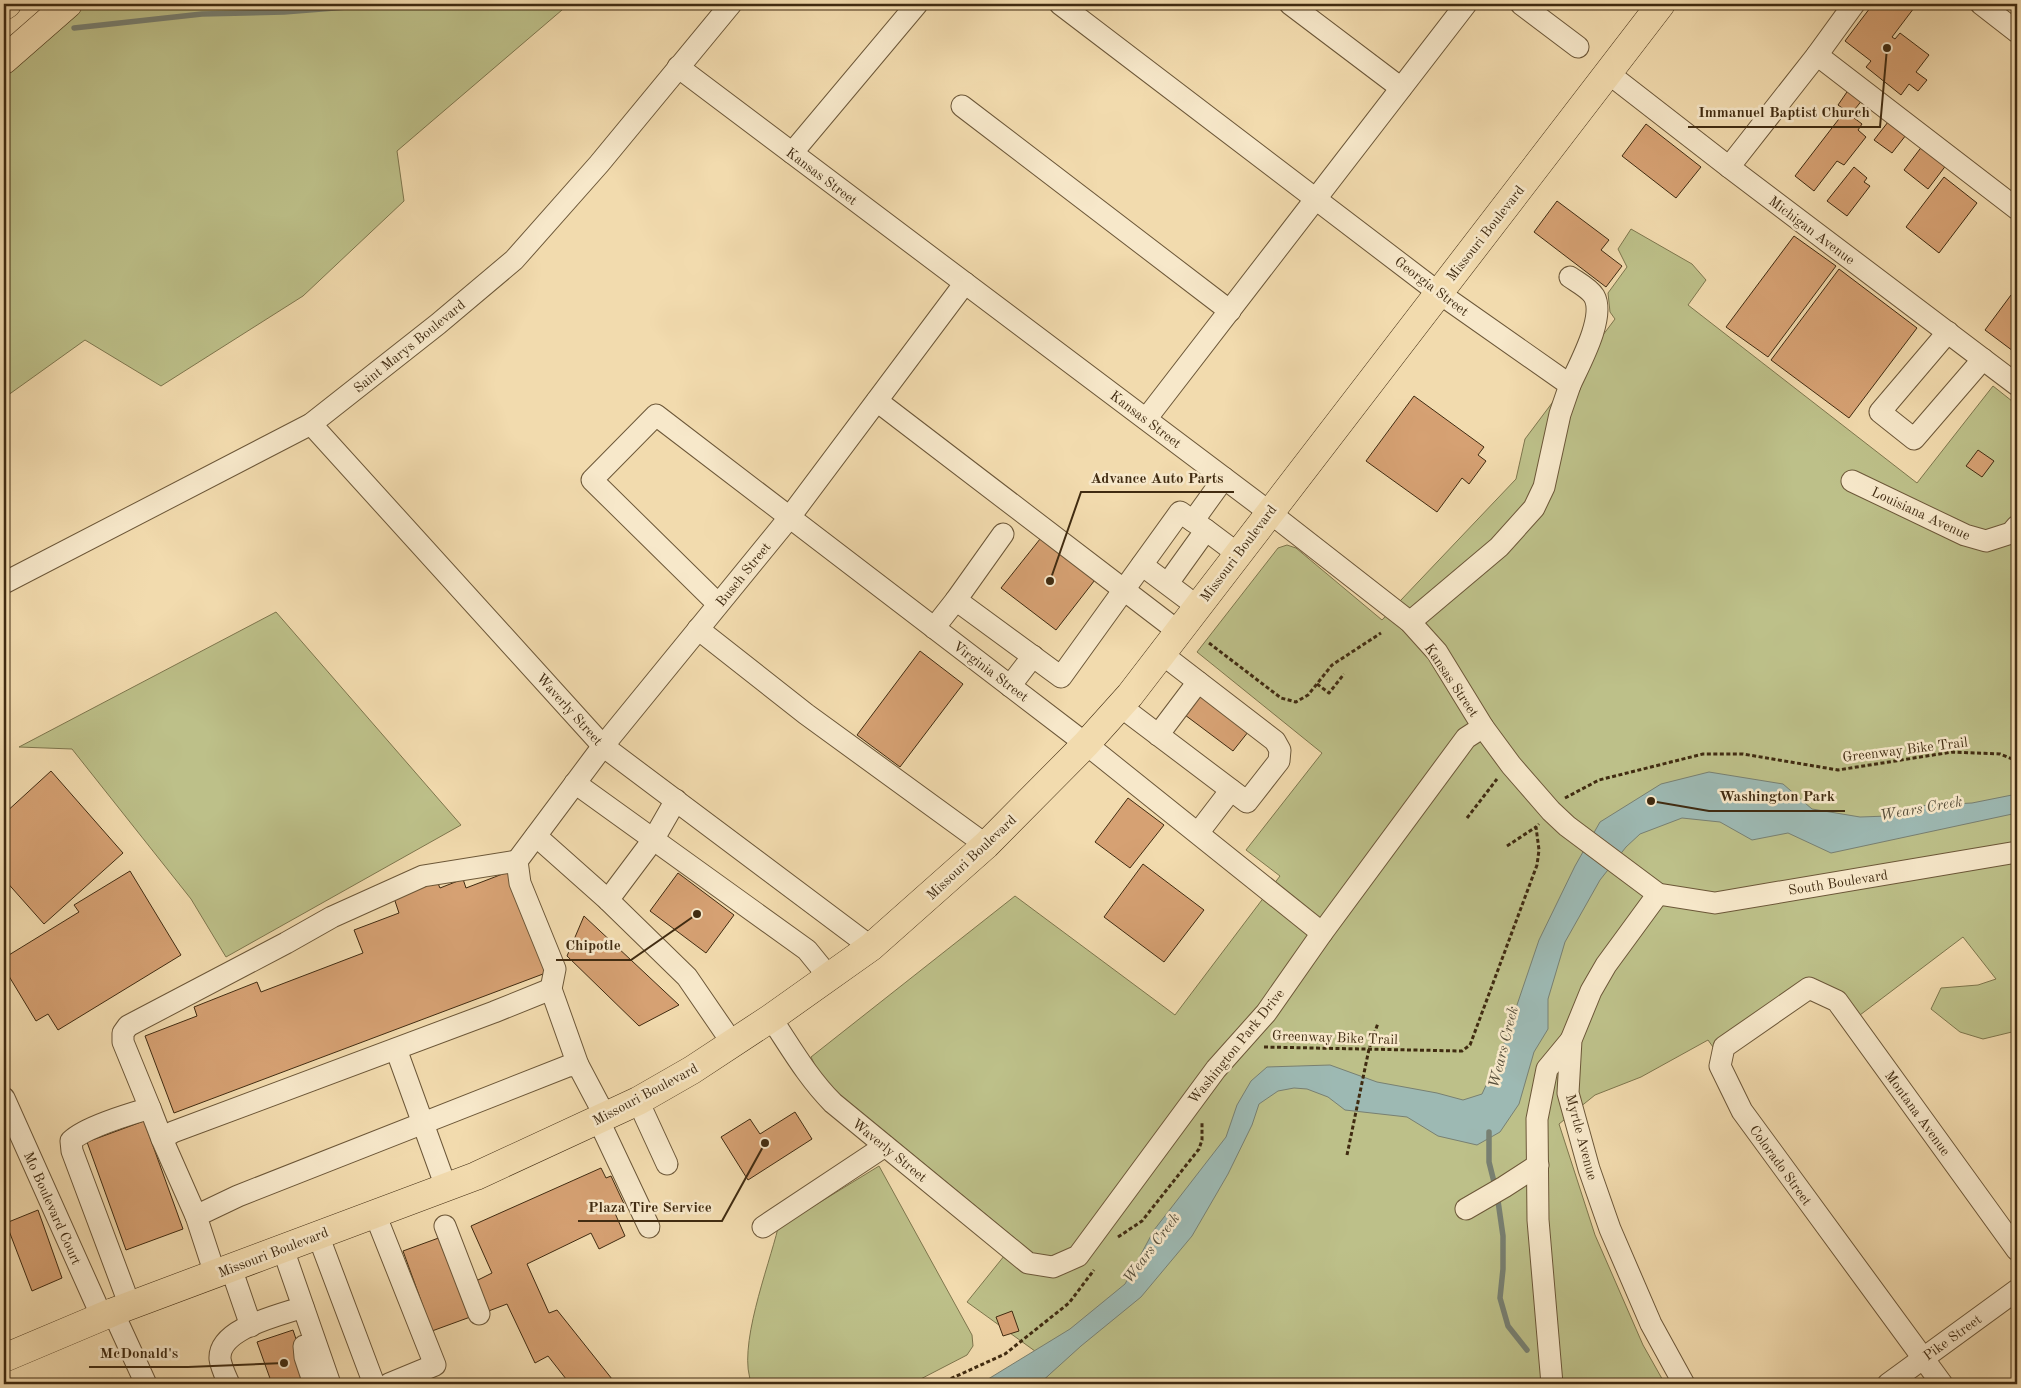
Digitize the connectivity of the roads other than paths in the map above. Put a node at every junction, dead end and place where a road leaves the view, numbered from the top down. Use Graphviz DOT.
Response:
graph roads {
  1 [pos="7,4"];
  2 [pos="68,4"];
  3 [pos="731,4"];
  4 [pos="917,4"];
  5 [pos="1060,4"];
  6 [pos="1290,4"];
  7 [pos="1466,4"];
  8 [pos="1521,4"];
  9 [pos="1662,4"];
  10 [pos="1854,4"];
  11 [pos="1981,4"];
  12 [pos="4,6"];
  13 [pos="2017,32"];
  14 [pos="1578,47"];
  15 [pos="1817,55"];
  16 [pos="4,60"];
  17 [pos="678,67"];
  18 [pos="1608,73"];
  19 [pos="1401,88"];
  20 [pos="962,106"];
  21 [pos="792,153"];
  22 [pos="1729,167"];
  23 [pos="1316,198"];
  24 [pos="2017,209"];
  25 [pos="1570,276"];
  26 [pos="965,283"];
  27 [pos="1439,293"];
  28 [pos="1230,311"];
  29 [pos="1948,332"];
  30 [pos="1983,359"];
  31 [pos="1570,385"];
  32 [pos="2017,385"];
  33 [pos="877,401"];
  34 [pos="1146,419"];
  35 [pos="311,424"];
  36 [pos="1224,478"];
  37 [pos="1852,481"];
  38 [pos="1269,512"];
  39 [pos="789,518"];
  40 [pos="1200,526"];
  41 [pos="2017,526"];
  42 [pos="1003,534"];
  43 [pos="1238,554"];
  44 [pos="1142,565"];
  45 [pos="4,583"];
  46 [pos="1168,583"];
  47 [pos="1124,591"];
  48 [pos="956,600"];
  49 [pos="718,604"];
  50 [pos="1198,607"];
  51 [pos="1410,622"];
  52 [pos="934,628"];
  53 [pos="698,629"];
  54 [pos="1179,632"];
  55 [pos="1162,654"];
  56 [pos="1033,656"];
  57 [pos="1198,682"];
  58 [pos="1010,686"];
  59 [pos="1120,706"];
  60 [pos="1483,727"];
  61 [pos="1158,735"];
  62 [pos="1086,744"];
  63 [pos="603,746"];
  64 [pos="575,782"];
  65 [pos="1231,790"];
  66 [pos="676,800"];
  67 [pos="1198,833"];
  68 [pos="536,836"];
  69 [pos="653,840"];
  70 [pos="986,845"];
  71 [pos="2017,852"];
  72 [pos="517,861"];
  73 [pos="1658,894"];
  74 [pos="608,900"];
  75 [pos="1322,933"];
  76 [pos="871,947"];
  77 [pos="829,977"];
  78 [pos="1809,988"];
  79 [pos="550,989"];
  80 [pos="771,1018"];
  81 [pos="1572,1040"];
  82 [pos="733,1044"];
  83 [pos="396,1049"];
  84 [pos="578,1065"];
  85 [pos="4,1098"];
  86 [pos="638,1100"];
  87 [pos="150,1108"];
  88 [pos="601,1117"];
  89 [pos="422,1122"];
  90 [pos="10,1128"];
  91 [pos="162,1138"];
  92 [pos="885,1146"];
  93 [pos="668,1164"];
  94 [pos="1538,1165"];
  95 [pos="446,1187"];
  96 [pos="1466,1209"];
  97 [pos="375,1214"];
  98 [pos="196,1216"];
  99 [pos="445,1226"];
  100 [pos="649,1227"];
  101 [pos="763,1227"];
  102 [pos="318,1235"];
  103 [pos="283,1248"];
  104 [pos="2017,1250"];
  105 [pos="1028,1263"];
  106 [pos="223,1271"];
  107 [pos="2017,1290"];
  108 [pos="115,1312"];
  109 [pos="306,1314"];
  110 [pos="479,1314"];
  111 [pos="242,1330"];
  112 [pos="4,1358"];
  113 [pos="1923,1358"];
  114 [pos="146,1384"];
  115 [pos="229,1384"];
  116 [pos="241,1384"];
  117 [pos="314,1384"];
  118 [pos="330,1384"];
  119 [pos="374,1384"];
  120 [pos="389,1384"];
  121 [pos="1552,1384"];
  122 [pos="1684,1384"];
  123 [pos="1888,1384"];
  124 [pos="1942,1384"];
  1 -- 12 [label="main road"];
  2 -- 16 [label="main road"];
  3 -- 17 [label="street, Saint Marys Boulevard"];
  4 -- 21 [label="street"];
  5 -- 23 [label="street, Georgia Street"];
  6 -- 19 [label="street"];
  7 -- 19 [label="street"];
  8 -- 14 [label="street"];
  9 -- 18 [label="main road, Missouri Boulevard"];
  10 -- 15 [label="street"];
  11 -- 13 [label="street"];
  15 -- 22 [label="street"];
  15 -- 24 [label="street"];
  17 -- 21 [label="street, Kansas Street"];
  17 -- 35 [label="street, Saint Marys Boulevard"];
  18 -- 22 [label="street, Michigan Avenue"];
  18 -- 27 [label="main road, Missouri Boulevard"];
  19 -- 23 [label="street"];
  20 -- 28 [label="street"];
  21 -- 26 [label="street, Kansas Street"];
  22 -- 29 [label="street, Michigan Avenue"];
  23 -- 27 [label="street, Georgia Street"];
  23 -- 28 [label="street"];
  25 -- 31 [label="street"];
  26 -- 33 [label="street, Busch Street"];
  26 -- 34 [label="street, Kansas Street"];
  27 -- 31 [label="street, Georgia Street"];
  27 -- 38 [label="main road, Missouri Boulevard"];
  28 -- 34 [label="street"];
  29 -- 30 [label="street, Michigan Avenue"];
  29 -- 30 [label="street"];
  30 -- 32 [label="street, Michigan Avenue"];
  31 -- 51 [label="street"];
  33 -- 39 [label="street, Busch Street"];
  33 -- 47 [label="street"];
  34 -- 36 [label="street, Kansas Street"];
  35 -- 45 [label="street, Saint Marys Boulevard"];
  35 -- 63 [label="street, Waverly Street"];
  36 -- 38 [label="street, Kansas Street"];
  36 -- 40 [label="street"];
  37 -- 41 [label="street, Louisiana Avenue"];
  38 -- 43 [label="main road, Missouri Boulevard"];
  38 -- 51 [label="street, Kansas Street"];
  39 -- 49 [label="street, Busch Street"];
  39 -- 49 [label="street, Virginia Street"];
  39 -- 52 [label="street, Virginia Street"];
  40 -- 43 [label="street"];
  40 -- 44 [label="street"];
  40 -- 46 [label="street"];
  42 -- 48 [label="street"];
  43 -- 50 [label="main road, Missouri Boulevard"];
  44 -- 46 [label="street"];
  44 -- 47 [label="street"];
  46 -- 50 [label="street"];
  47 -- 54 [label="street"];
  47 -- 56 [label="street"];
  48 -- 52 [label="street"];
  48 -- 56 [label="street"];
  49 -- 53 [label="street, Busch Street"];
  50 -- 54 [label="main road, Missouri Boulevard"];
  51 -- 60 [label="street, Kansas Street"];
  52 -- 58 [label="street, Virginia Street"];
  53 -- 63 [label="street, Busch Street"];
  53 -- 70 [label="street"];
  54 -- 55 [label="main road, Missouri Boulevard"];
  55 -- 57 [label="street"];
  55 -- 59 [label="main road, Missouri Boulevard"];
  56 -- 58 [label="street"];
  57 -- 61 [label="street"];
  57 -- 65 [label="street"];
  58 -- 62 [label="street, Virginia Street"];
  59 -- 61 [label="street"];
  59 -- 62 [label="main road, Missouri Boulevard"];
  60 -- 73 [label="street, Kansas Street"];
  60 -- 75 [label="street, Washington Park Drive"];
  61 -- 65 [label="street"];
  62 -- 67 [label="street, Virginia Street"];
  62 -- 70 [label="main road, Missouri Boulevard"];
  63 -- 64 [label="street, Busch Street"];
  63 -- 66 [label="street, Waverly Street"];
  64 -- 68 [label="street, Busch Street"];
  64 -- 69 [label="street"];
  65 -- 67 [label="street"];
  66 -- 69 [label="street"];
  66 -- 76 [label="street, Waverly Street"];
  67 -- 75 [label="street, Virginia Street"];
  68 -- 72 [label="street, Busch Street"];
  68 -- 74 [label="street"];
  69 -- 74 [label="street"];
  69 -- 77 [label="street"];
  70 -- 76 [label="main road, Missouri Boulevard"];
  71 -- 73 [label="street, South Boulevard"];
  72 -- 79 [label="street"];
  72 -- 87 [label="street"];
  73 -- 81 [label="street, Myrtle Avenue"];
  74 -- 82 [label="street"];
  75 -- 105 [label="street, Washington Park Drive"];
  76 -- 77 [label="main road, Missouri Boulevard"];
  77 -- 80 [label="main road, Missouri Boulevard"];
  78 -- 104 [label="street, Montana Avenue"];
  78 -- 113 [label="street, Colorado Street"];
  79 -- 83 [label="street"];
  79 -- 84 [label="street"];
  80 -- 82 [label="main road, Missouri Boulevard"];
  80 -- 92 [label="street, Waverly Street"];
  81 -- 94 [label="street"];
  81 -- 122 [label="street, Myrtle Avenue"];
  82 -- 86 [label="main road, Missouri Boulevard"];
  83 -- 89 [label="street"];
  83 -- 91 [label="street"];
  84 -- 88 [label="street"];
  84 -- 89 [label="street"];
  85 -- 90 [label="street, Mo Boulevard Court"];
  86 -- 88 [label="main road, Missouri Boulevard"];
  86 -- 93 [label="street"];
  87 -- 91 [label="street"];
  87 -- 108 [label="street"];
  88 -- 95 [label="main road, Missouri Boulevard"];
  88 -- 100 [label="street"];
  89 -- 95 [label="street"];
  89 -- 98 [label="street"];
  90 -- 108 [label="street, Mo Boulevard Court"];
  91 -- 98 [label="street"];
  92 -- 101 [label="street"];
  92 -- 105 [label="street, Waverly Street"];
  94 -- 96 [label="street"];
  94 -- 121 [label="street"];
  95 -- 97 [label="main road, Missouri Boulevard"];
  97 -- 102 [label="main road, Missouri Boulevard"];
  97 -- 120 [label="street"];
  98 -- 106 [label="street"];
  99 -- 110 [label="street"];
  102 -- 103 [label="main road, Missouri Boulevard"];
  102 -- 119 [label="street"];
  103 -- 106 [label="main road, Missouri Boulevard"];
  103 -- 109 [label="street"];
  106 -- 108 [label="main road, Missouri Boulevard"];
  106 -- 111 [label="street"];
  107 -- 113 [label="street, Pike Street"];
  108 -- 112 [label="main road, Missouri Boulevard"];
  108 -- 114 [label="street"];
  109 -- 111 [label="street"];
  109 -- 117 [label="street"];
  109 -- 118 [label="street"];
  111 -- 115 [label="street"];
  111 -- 116 [label="street"];
  113 -- 123 [label="street, Pike Street"];
  113 -- 124 [label="street, Colorado Street"];
}
